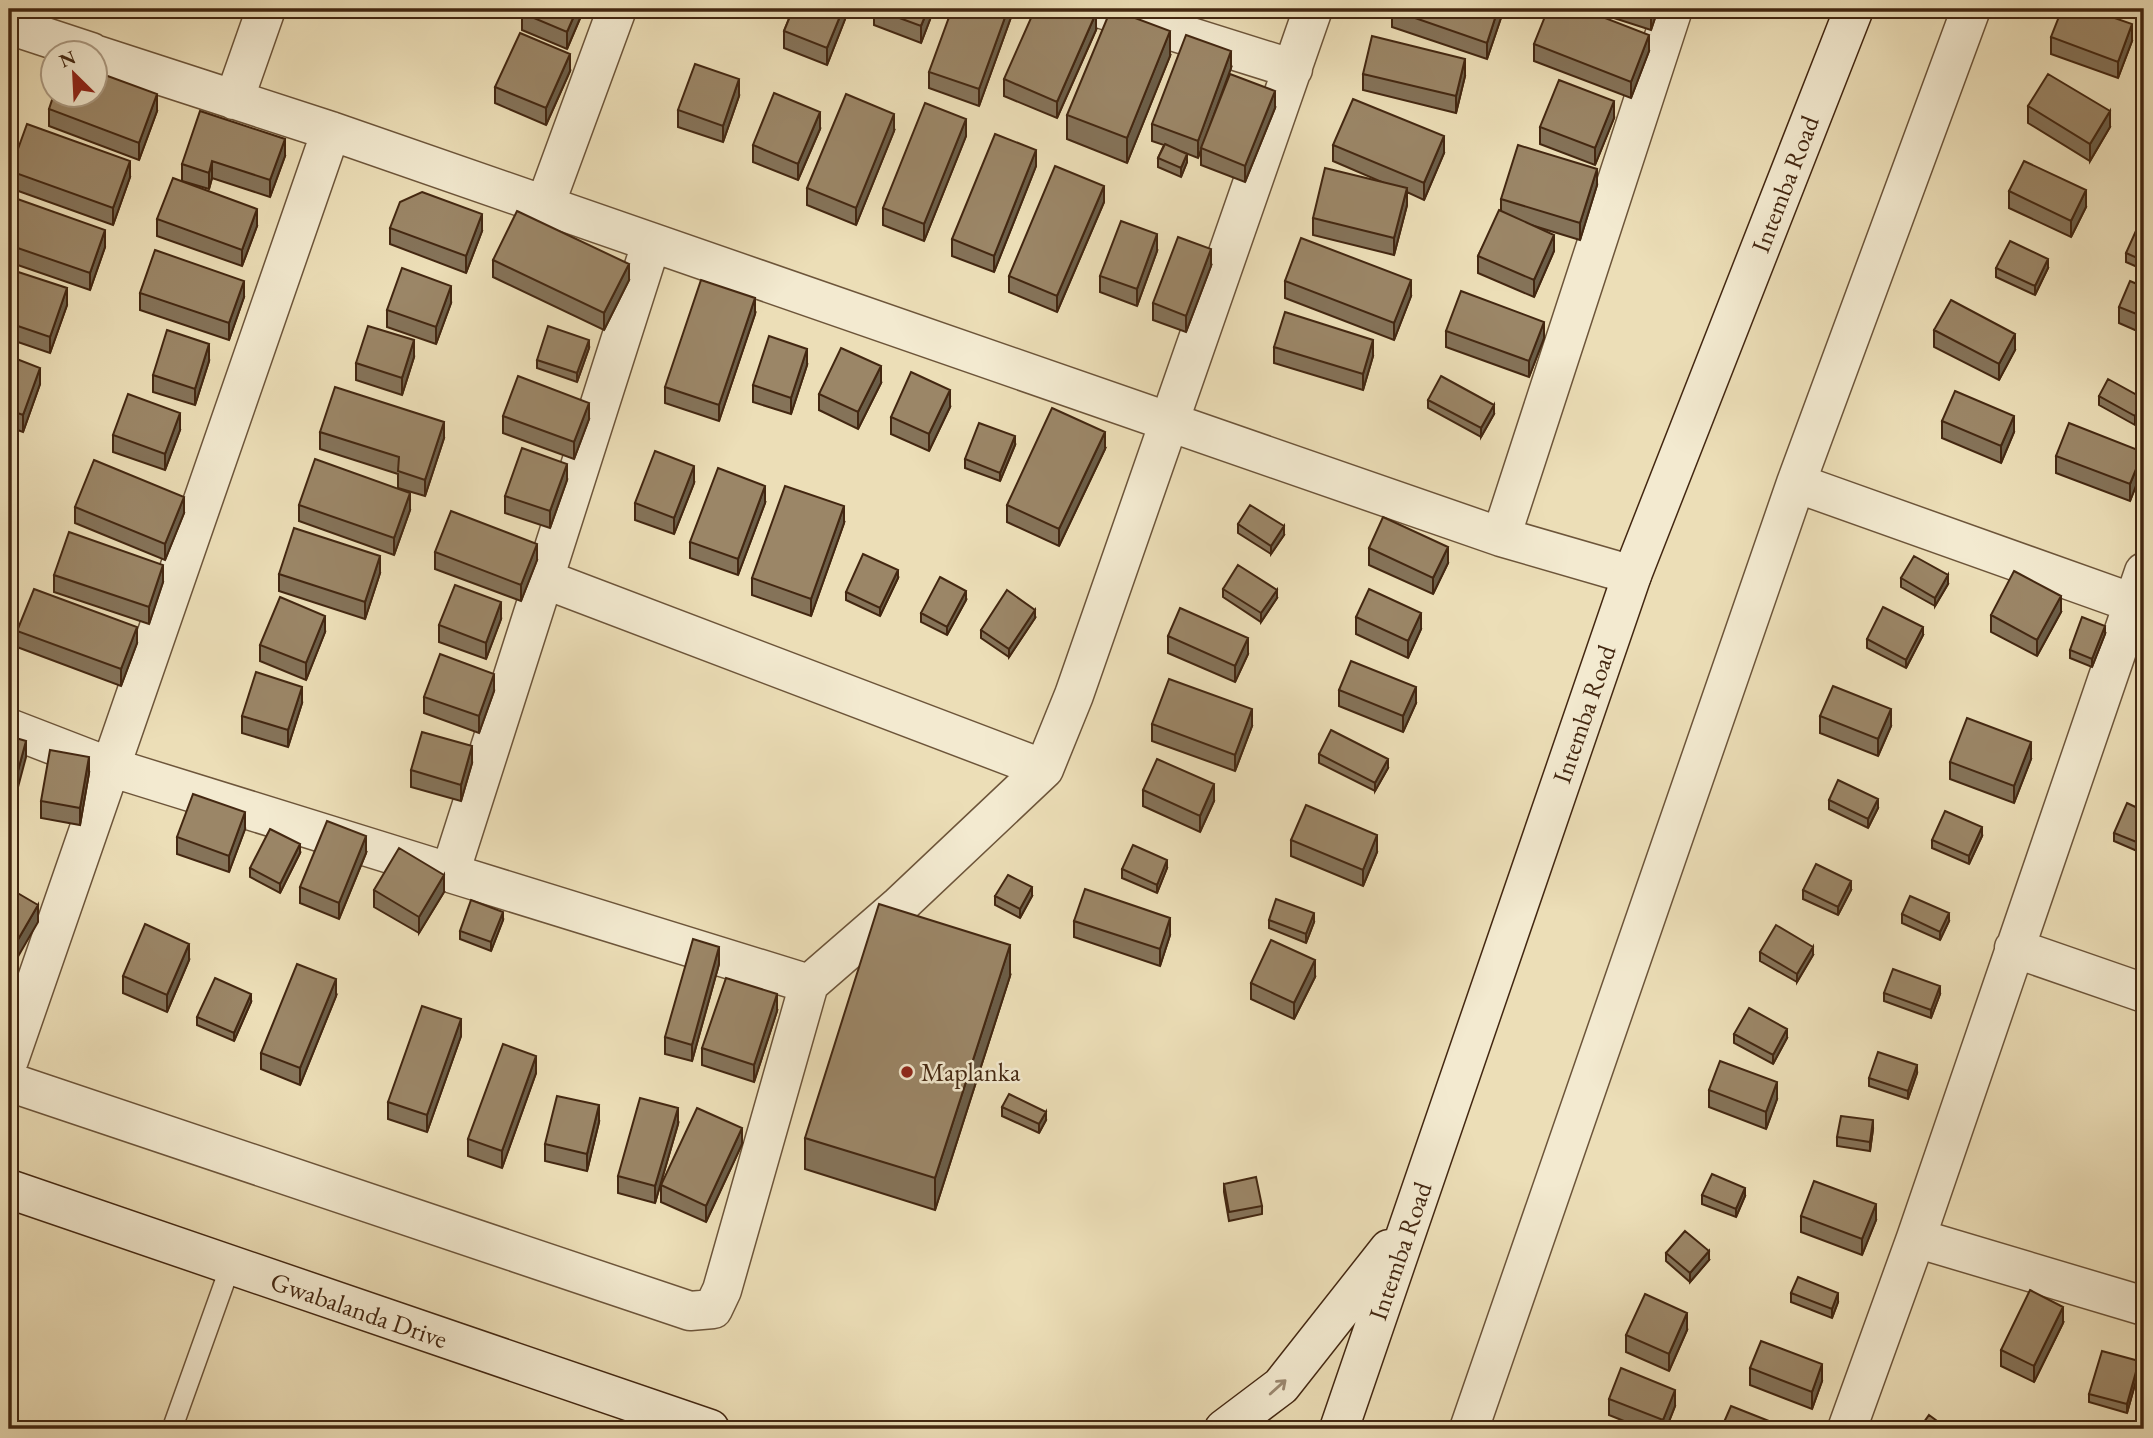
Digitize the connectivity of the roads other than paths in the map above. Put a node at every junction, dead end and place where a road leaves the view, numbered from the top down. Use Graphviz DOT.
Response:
graph roads {
  1 [pos="266,9"];
  2 [pos="617,9"];
  3 [pos="1102,9"];
  4 [pos="1313,9"];
  5 [pos="1673,9"];
  6 [pos="1854,9"];
  7 [pos="1971,9"];
  8 [pos="9,25"];
  9 [pos="48,38"];
  10 [pos="108,58"];
  11 [pos="1293,69"];
  12 [pos="233,100"];
  13 [pos="331,131"];
  14 [pos="545,205"];
  15 [pos="651,244"];
  16 [pos="1168,421"];
  17 [pos="1796,483"];
  18 [pos="1501,537"];
  19 [pos="1632,575"];
  20 [pos="544,579"];
  21 [pos="2140,594"];
  22 [pos="9,728"];
  23 [pos="110,767"];
  24 [pos="1044,769"];
  25 [pos="450,873"];
  26 [pos="2014,948"];
  27 [pos="809,984"];
  28 [pos="2144,993"];
  29 [pos="9,1060"];
  30 [pos="9,1082"];
  31 [pos="9,1189"];
  32 [pos="1410,1221"];
  33 [pos="1916,1238"];
  34 [pos="230,1267"];
  35 [pos="2144,1306"];
  36 [pos="172,1429"];
  37 [pos="710,1429"];
  38 [pos="1224,1429"];
  39 [pos="1339,1429"];
  40 [pos="1469,1429"];
  41 [pos="1847,1429"];
  1 -- 12 [label="street"];
  2 -- 14 [label="street"];
  3 -- 11 [label="street"];
  4 -- 11 [label="street"];
  5 -- 18 [label="street"];
  6 -- 19 [label="street, Intemba Road"];
  7 -- 17 [label="street"];
  8 -- 9 [label="street"];
  10 -- 12 [label="street"];
  11 -- 16 [label="street"];
  12 -- 13 [label="street"];
  13 -- 14 [label="street"];
  13 -- 23 [label="street"];
  14 -- 15 [label="street"];
  15 -- 16 [label="street"];
  15 -- 20 [label="street"];
  16 -- 18 [label="street"];
  16 -- 24 [label="street"];
  17 -- 21 [label="street"];
  17 -- 40 [label="street"];
  18 -- 19 [label="street"];
  19 -- 32 [label="street, Intemba Road"];
  20 -- 24 [label="street"];
  20 -- 25 [label="street"];
  21 -- 26 [label="street"];
  22 -- 23 [label="street"];
  23 -- 25 [label="street"];
  23 -- 29 [label="street"];
  24 -- 27 [label="street"];
  25 -- 27 [label="street"];
  26 -- 28 [label="street"];
  26 -- 33 [label="street"];
  27 -- 30 [label="street"];
  31 -- 34 [label="street, Gwabalanda Drive"];
  38 -- 32 [label="street, one-way"];
  32 -- 39 [label="street, Intemba Road"];
  33 -- 35 [label="street"];
  33 -- 41 [label="street"];
  34 -- 36 [label="lane"];
  34 -- 37 [label="street, Gwabalanda Drive"];
}
